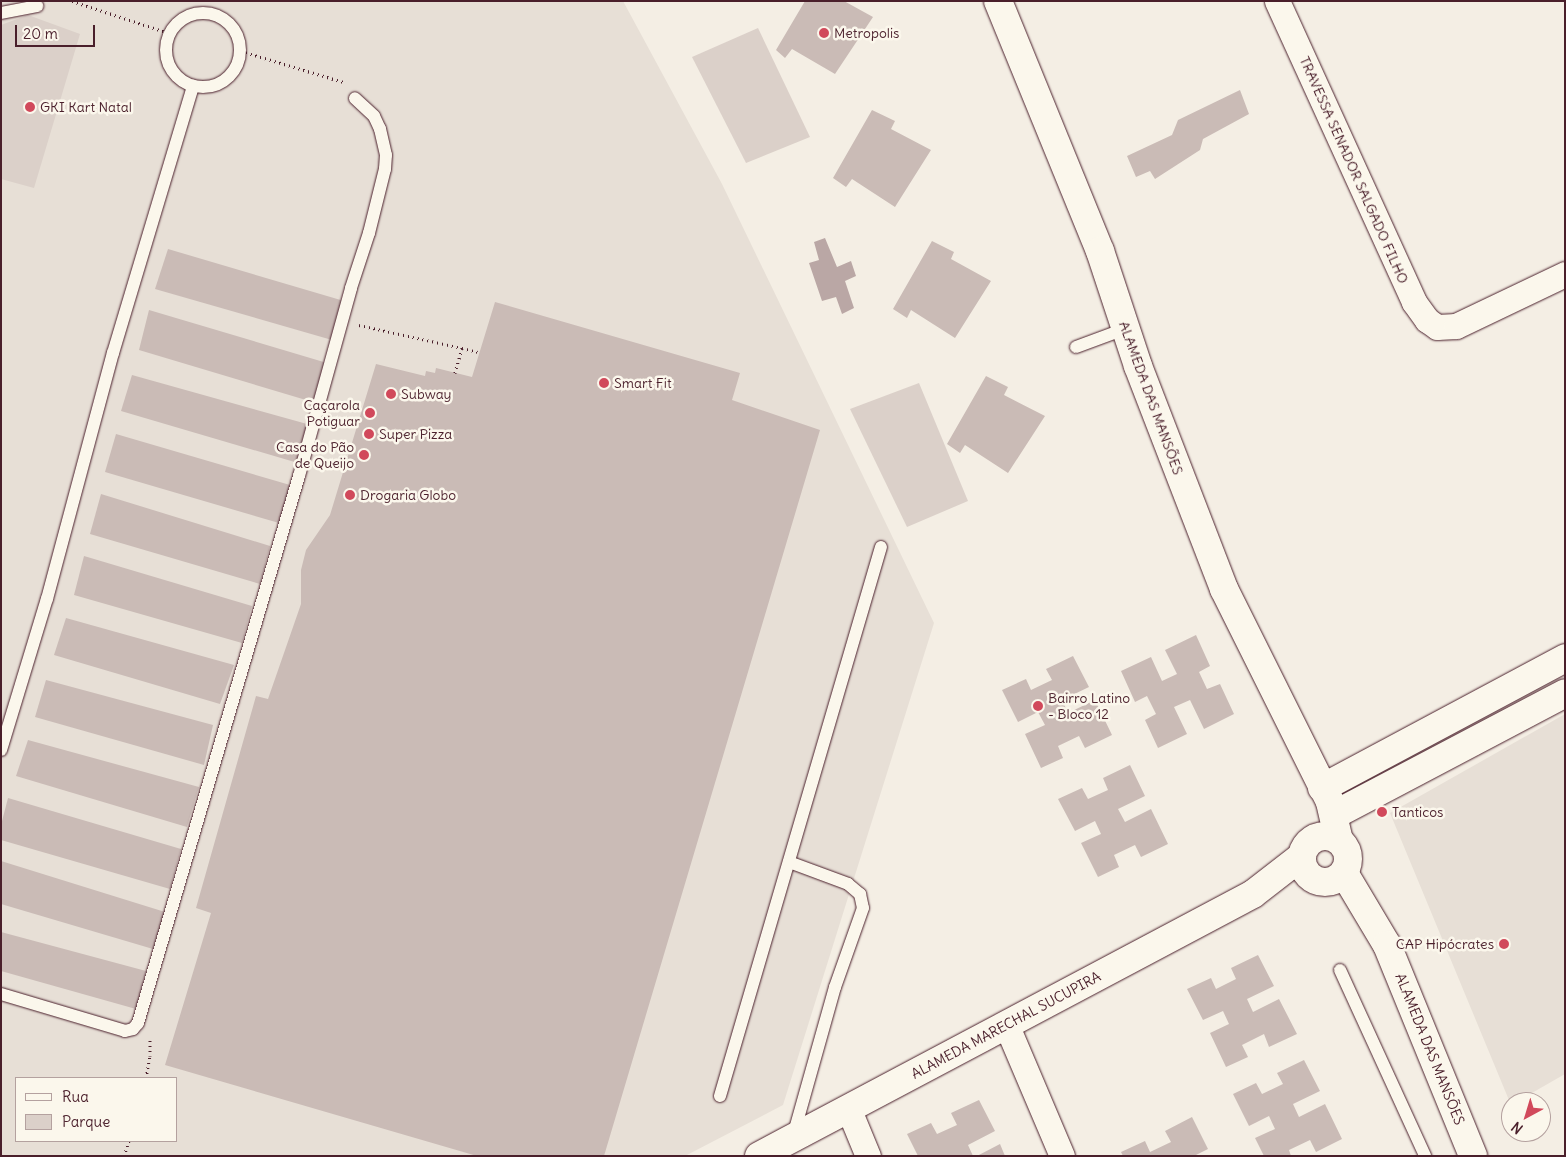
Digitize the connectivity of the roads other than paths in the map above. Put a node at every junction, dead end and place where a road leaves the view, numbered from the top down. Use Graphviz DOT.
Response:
graph roads {
  1 [pos="998,1"];
  2 [pos="1277,1"];
  3 [pos="36,6"];
  4 [pos="211,7"];
  5 [pos="1,14"];
  6 [pos="193,86"];
  7 [pos="355,98"];
  8 [pos="1565,274"];
  9 [pos="1126,329"];
  10 [pos="1076,347"];
  11 [pos="880,547"];
  12 [pos="1565,658"];
  13 [pos="1565,693"];
  14 [pos="1,750"];
  15 [pos="1322,788"];
  16 [pos="1324,855"];
  17 [pos="789,862"];
  18 [pos="1340,970"];
  19 [pos="1,994"];
  20 [pos="1006,1024"];
  21 [pos="720,1096"];
  22 [pos="849,1110"];
  23 [pos="792,1139"];
  24 [pos="758,1156"];
  25 [pos="868,1156"];
  26 [pos="1062,1156"];
  27 [pos="1425,1156"];
  28 [pos="1473,1156"];
  1 -- 9 [label="street, ALAMEDA DAS MANSÕES"];
  2 -- 8 [label="street, TRAVESSA SENADOR SALGADO FILHO"];
  3 -- 5 [label="lane"];
  4 -- 6 [label="lane"];
  4 -- 6 [label="lane"];
  6 -- 14 [label="lane"];
  7 -- 19 [label="lane"];
  9 -- 10 [label="lane"];
  9 -- 15 [label="street, ALAMEDA DAS MANSÕES"];
  11 -- 17 [label="lane"];
  12 -- 15 [label="street"];
  13 -- 16 [label="street, ALAMEDA MARECHAL SUCUPIRA"];
  15 -- 16 [label="street, ALAMEDA DAS MANSÕES"];
  16 -- 20 [label="street, ALAMEDA MARECHAL SUCUPIRA"];
  16 -- 28 [label="street, ALAMEDA DAS MANSÕES"];
  17 -- 21 [label="lane"];
  17 -- 23 [label="lane"];
  18 -- 27 [label="lane"];
  20 -- 22 [label="street, ALAMEDA MARECHAL SUCUPIRA"];
  20 -- 26 [label="street"];
  22 -- 23 [label="street, ALAMEDA MARECHAL SUCUPIRA"];
  22 -- 25 [label="street"];
  23 -- 24 [label="street, ALAMEDA MARECHAL SUCUPIRA"];
}
